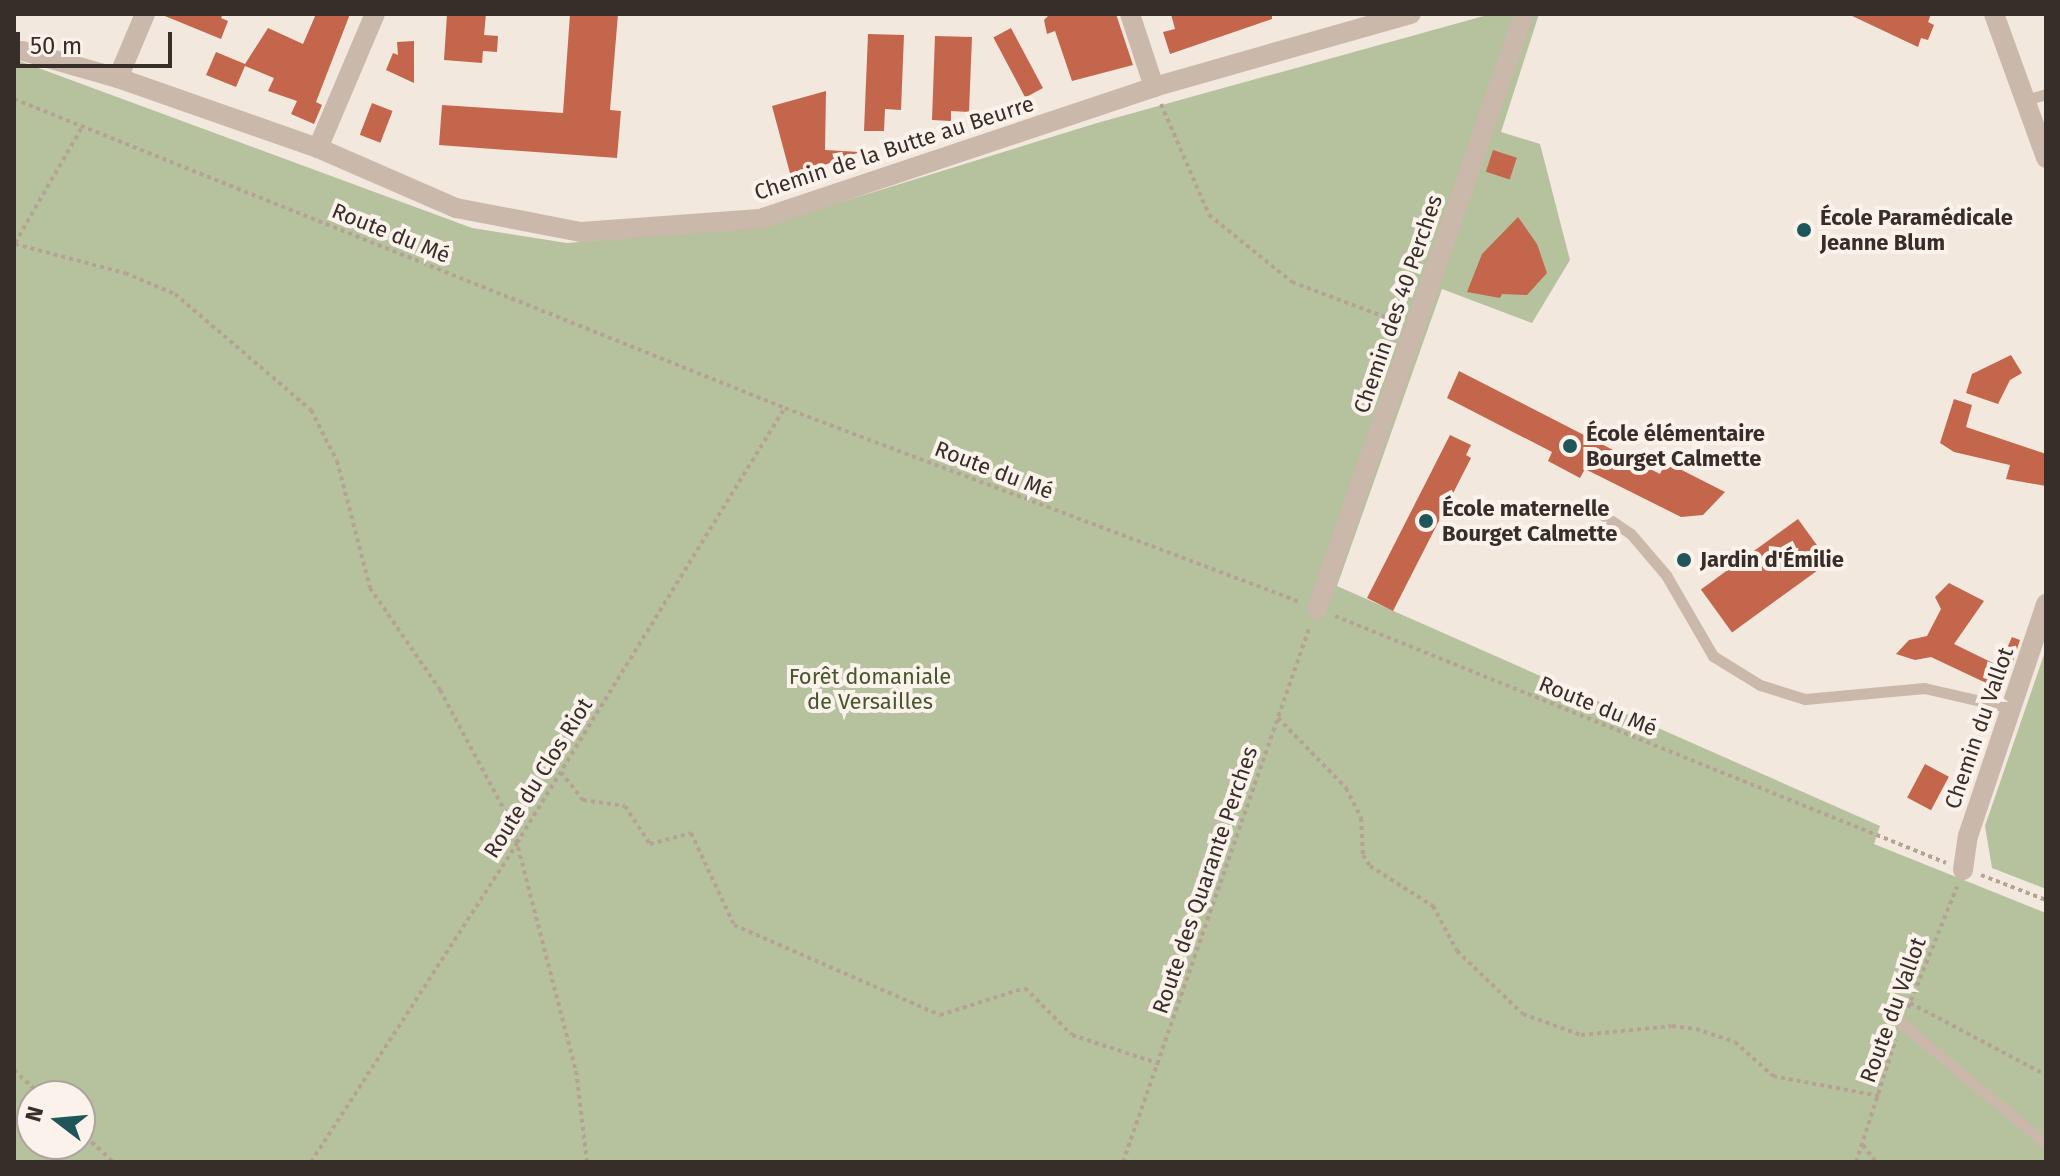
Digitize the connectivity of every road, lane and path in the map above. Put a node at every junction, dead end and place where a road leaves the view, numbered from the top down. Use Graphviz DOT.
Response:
graph roads {
  1 [pos="145,14"];
  2 [pos="375,14"];
  3 [pos="1130,14"];
  4 [pos="1411,14"];
  5 [pos="1524,14"];
  6 [pos="1994,14"];
  7 [pos="23,51"];
  8 [pos="118,78"];
  9 [pos="1154,87"];
  10 [pos="2046,94"];
  11 [pos="14,99"];
  12 [pos="2025,100"];
  13 [pos="82,127"];
  14 [pos="318,148"];
  15 [pos="2046,158"];
  16 [pos="14,244"];
  17 [pos="1415,328"];
  18 [pos="785,408"];
  19 [pos="1600,513"];
  20 [pos="2046,604"];
  21 [pos="1317,609"];
  22 [pos="2011,708"];
  23 [pos="1278,718"];
  24 [pos="561,772"];
  25 [pos="517,843"];
  26 [pos="1963,870"];
  27 [pos="1992,879"];
  28 [pos="2046,900"];
  29 [pos="1910,1003"];
  30 [pos="1901,1023"];
  31 [pos="1160,1064"];
  32 [pos="2046,1075"];
  33 [pos="1879,1096"];
  34 [pos="1862,1144"];
  35 [pos="2046,1144"];
  36 [pos="96,1146"];
  37 [pos="113,1162"];
  38 [pos="311,1162"];
  39 [pos="587,1162"];
  40 [pos="1123,1162"];
  41 [pos="1856,1162"];
  42 [pos="1876,1162"];
  1 -- 8 [label="street"];
  2 -- 14 [label="street"];
  3 -- 9 [label="street"];
  4 -- 9 [label="street, Chemin de la Butte au Beurre"];
  5 -- 17 [label="street, Chemin des 40 Perches"];
  6 -- 12 [label="street"];
  7 -- 8 [label="street, Chemin de la Butte au Beurre"];
  8 -- 14 [label="street, Chemin de la Butte au Beurre"];
  9 -- 14 [label="street, Chemin de la Butte au Beurre"];
  9 -- 17 [label="path"];
  10 -- 12 [label="lane"];
  11 -- 13 [label="path, Route du Mé"];
  12 -- 15 [label="street"];
  13 -- 16 [label="path"];
  13 -- 18 [label="path, Route du Mé"];
  16 -- 25 [label="path"];
  17 -- 21 [label="street, Chemin des 40 Perches"];
  18 -- 21 [label="path, Route du Mé"];
  18 -- 24 [label="path, Route du Clos Riot"];
  19 -- 22 [label="lane"];
  20 -- 22 [label="street, Chemin du Vallot"];
  21 -- 23 [label="path, Route des Quarante Perches"];
  21 -- 26 [label="path, Route du Mé"];
  22 -- 26 [label="street, Chemin du Vallot"];
  23 -- 31 [label="path, Route des Quarante Perches"];
  23 -- 33 [label="path"];
  24 -- 25 [label="path, Route du Clos Riot"];
  24 -- 31 [label="path"];
  25 -- 38 [label="path, Route du Clos Riot"];
  25 -- 39 [label="path"];
  26 -- 29 [label="path, Route du Vallot"];
  27 -- 28 [label="path"];
  29 -- 30 [label="path, Route du Vallot"];
  29 -- 32 [label="path"];
  30 -- 33 [label="path, Route du Vallot"];
  30 -- 35 [label="lane"];
  31 -- 40 [label="path, Route des Quarante Perches"];
  33 -- 34 [label="path, Route du Vallot"];
  34 -- 41 [label="path, Route du Vallot"];
  34 -- 42 [label="path"];
  36 -- 37 [label="path"];
}
